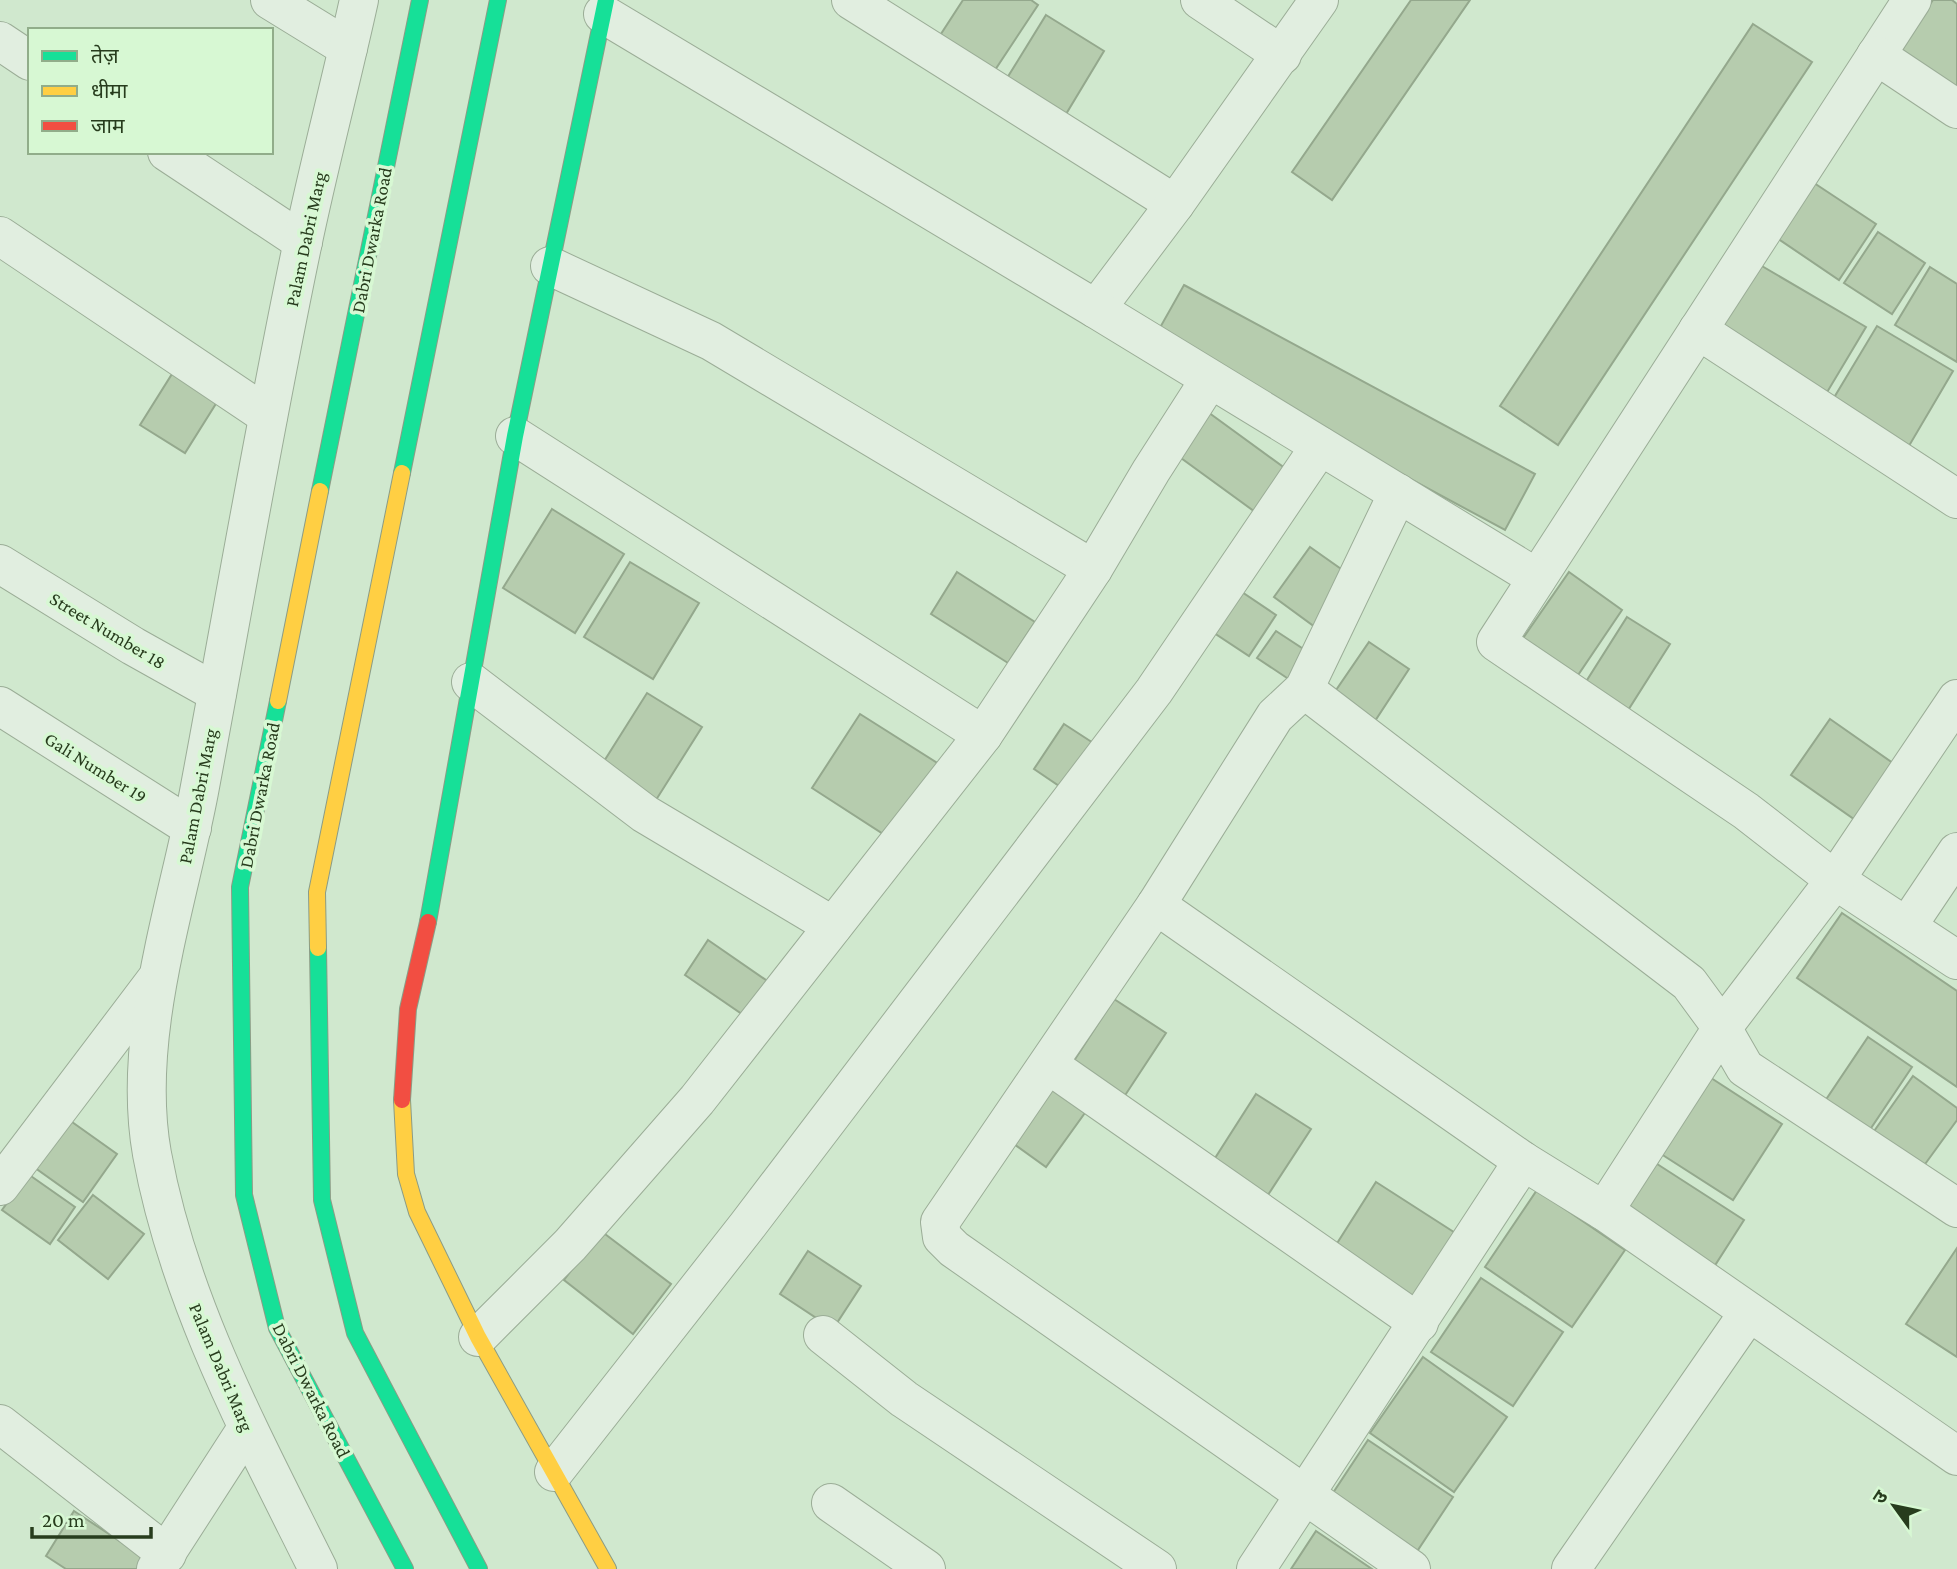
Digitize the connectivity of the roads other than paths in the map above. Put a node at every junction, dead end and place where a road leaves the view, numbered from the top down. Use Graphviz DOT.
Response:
graph roads {
  1 [pos="270,0"];
  2 [pos="359,0"];
  3 [pos="420,0"];
  4 [pos="498,0"];
  5 [pos="851,0"];
  6 [pos="1200,0"];
  7 [pos="1319,0"];
  8 [pos="1912,0"];
  9 [pos="604,7"];
  10 [pos="0,41"];
  11 [pos="348,48"];
  12 [pos="1282,55"];
  13 [pos="1876,55"];
  14 [pos="28,60"];
  15 [pos="1957,109"];
  16 [pos="170,154"];
  17 [pos="1175,204"];
  18 [pos="0,236"];
  19 [pos="303,243"];
  20 [pos="550,266"];
  21 [pos="1096,309"];
  22 [pos="1698,330"];
  23 [pos="1210,379"];
  24 [pos="268,416"];
  25 [pos="515,436"];
  26 [pos="1320,446"];
  27 [pos="1398,493"];
  28 [pos="1957,499"];
  29 [pos="0,564"];
  30 [pos="1093,569"];
  31 [pos="1537,578"];
  32 [pos="471,682"];
  33 [pos="1304,690"];
  34 [pos="218,694"];
  35 [pos="1957,699"];
  36 [pos="0,706"];
  37 [pos="983,735"];
  38 [pos="192,828"];
  39 [pos="1957,852"];
  40 [pos="1835,880"];
  41 [pos="1156,905"];
  42 [pos="1908,925"];
  43 [pos="833,926"];
  44 [pos="1957,960"];
  45 [pos="162,971"];
  46 [pos="1722,1028"];
  47 [pos="1049,1065"];
  48 [pos="1522,1161"];
  49 [pos="0,1186"];
  50 [pos="1957,1208"];
  51 [pos="1604,1210"];
  52 [pos="1749,1312"];
  53 [pos="1419,1323"];
  54 [pos="823,1335"];
  55 [pos="478,1337"];
  56 [pos="247,1428"];
  57 [pos="3,1431"];
  58 [pos="1957,1456"];
  59 [pos="554,1472"];
  60 [pos="1304,1494"];
  61 [pos="831,1503"];
  62 [pos="161,1562"];
  63 [pos="318,1569"];
  64 [pos="405,1569"];
  65 [pos="479,1569"];
  66 [pos="608,1569"];
  67 [pos="926,1569"];
  68 [pos="1157,1569"];
  69 [pos="1256,1569"];
  70 [pos="1411,1569"];
  71 [pos="1571,1569"];
  1 -- 11 [label="street"];
  2 -- 11 [label="street, Palam Dabri Marg"];
  3 -- 64 [label="main road, Dabri Dwarka Road"];
  4 -- 65 [label="main road"];
  5 -- 17 [label="street"];
  6 -- 12 [label="street"];
  7 -- 12 [label="street"];
  8 -- 13 [label="street"];
  9 -- 20 [label="main road"];
  9 -- 21 [label="street"];
  10 -- 14 [label="street"];
  11 -- 19 [label="street, Palam Dabri Marg"];
  12 -- 17 [label="street"];
  13 -- 15 [label="street"];
  13 -- 22 [label="street"];
  16 -- 19 [label="street"];
  17 -- 21 [label="street"];
  18 -- 24 [label="street"];
  19 -- 24 [label="street, Palam Dabri Marg"];
  20 -- 25 [label="main road"];
  20 -- 30 [label="street"];
  21 -- 23 [label="street"];
  22 -- 28 [label="street"];
  22 -- 31 [label="street"];
  23 -- 26 [label="street"];
  23 -- 30 [label="street"];
  24 -- 34 [label="street, Palam Dabri Marg"];
  25 -- 32 [label="main road"];
  25 -- 37 [label="street"];
  26 -- 27 [label="street"];
  26 -- 59 [label="street"];
  27 -- 31 [label="street"];
  27 -- 33 [label="street"];
  29 -- 34 [label="street, Street Number 18"];
  30 -- 37 [label="street"];
  31 -- 40 [label="street"];
  32 -- 43 [label="street"];
  32 -- 55 [label="main road"];
  33 -- 41 [label="street"];
  33 -- 46 [label="street"];
  34 -- 38 [label="street, Palam Dabri Marg"];
  35 -- 40 [label="street"];
  36 -- 38 [label="street, Gali Number 19"];
  37 -- 43 [label="street"];
  38 -- 45 [label="street, Palam Dabri Marg"];
  39 -- 42 [label="street"];
  40 -- 42 [label="street"];
  40 -- 46 [label="street"];
  41 -- 47 [label="street"];
  41 -- 48 [label="street"];
  42 -- 44 [label="street"];
  43 -- 55 [label="street"];
  45 -- 49 [label="street"];
  45 -- 56 [label="street, Palam Dabri Marg"];
  46 -- 50 [label="street"];
  46 -- 51 [label="street"];
  47 -- 53 [label="street"];
  47 -- 60 [label="street"];
  48 -- 51 [label="street"];
  48 -- 53 [label="street"];
  51 -- 52 [label="street"];
  52 -- 58 [label="street"];
  52 -- 71 [label="street"];
  53 -- 60 [label="street"];
  54 -- 68 [label="street"];
  55 -- 59 [label="main road"];
  56 -- 62 [label="street"];
  56 -- 63 [label="street, Palam Dabri Marg"];
  57 -- 62 [label="street"];
  59 -- 66 [label="main road"];
  60 -- 69 [label="street"];
  60 -- 70 [label="street"];
  61 -- 67 [label="street"];
}
